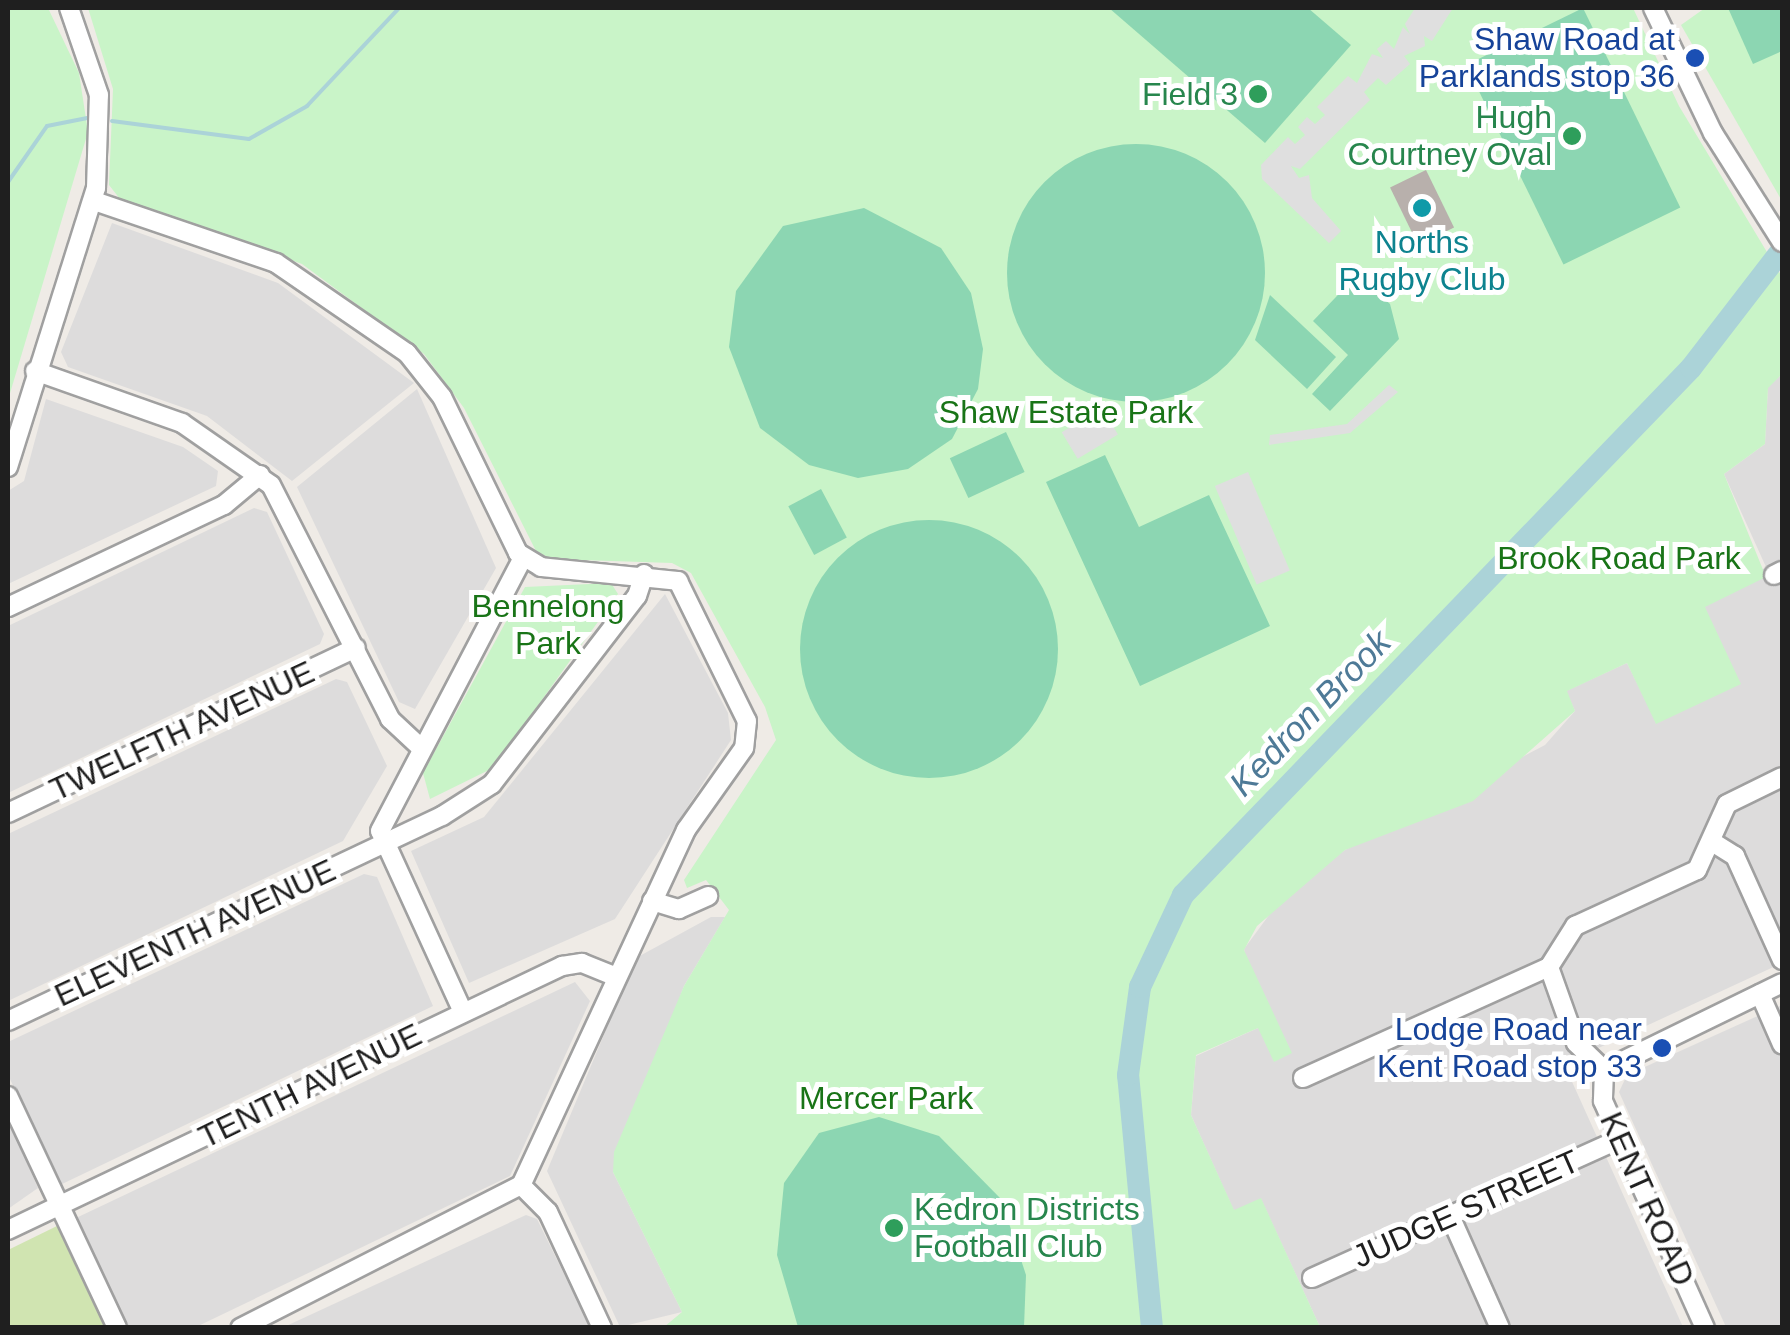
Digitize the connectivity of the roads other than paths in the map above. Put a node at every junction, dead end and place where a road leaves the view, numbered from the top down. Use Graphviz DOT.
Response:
graph roads {
  1 [pos="69,8"];
  2 [pos="1654,8"];
  3 [pos="94,201"];
  4 [pos="1782,242"];
  5 [pos="35,371"];
  6 [pos="8,467"];
  7 [pos="260,475"];
  8 [pos="524,558"];
  9 [pos="644,574"];
  10 [pos="8,607"];
  11 [pos="356,648"];
  12 [pos="420,747"];
  13 [pos="1782,777"];
  14 [pos="8,813"];
  15 [pos="1714,842"];
  16 [pos="382,844"];
  17 [pos="708,896"];
  18 [pos="652,901"];
  19 [pos="1782,960"];
  20 [pos="1548,967"];
  21 [pos="614,976"];
  22 [pos="1782,984"];
  23 [pos="1760,994"];
  24 [pos="463,1012"];
  25 [pos="8,1021"];
  26 [pos="1782,1044"];
  27 [pos="1604,1070"];
  28 [pos="1303,1078"];
  29 [pos="8,1096"];
  30 [pos="1620,1140"];
  31 [pos="521,1186"];
  32 [pos="60,1206"];
  33 [pos="1451,1218"];
  34 [pos="8,1230"];
  35 [pos="1312,1278"];
  36 [pos="117,1328"];
  37 [pos="240,1328"];
  38 [pos="602,1328"];
  39 [pos="1500,1328"];
  40 [pos="1705,1328"];
  1 -- 3 [label="street"];
  2 -- 4 [label="street"];
  3 -- 5 [label="street"];
  3 -- 8 [label="street"];
  5 -- 6 [label="street"];
  5 -- 7 [label="street"];
  7 -- 10 [label="street"];
  7 -- 11 [label="street"];
  8 -- 9 [label="street"];
  8 -- 12 [label="street"];
  9 -- 16 [label="street, ELEVENTH AVENUE"];
  9 -- 18 [label="street"];
  11 -- 12 [label="street"];
  11 -- 14 [label="street, TWELFTH AVENUE"];
  12 -- 16 [label="street"];
  13 -- 15 [label="street"];
  15 -- 19 [label="street"];
  15 -- 20 [label="street"];
  16 -- 24 [label="street"];
  16 -- 25 [label="street, ELEVENTH AVENUE"];
  17 -- 18 [label="street"];
  18 -- 21 [label="street"];
  20 -- 27 [label="street, KENT ROAD"];
  20 -- 28 [label="street"];
  21 -- 24 [label="street, TENTH AVENUE"];
  21 -- 31 [label="street"];
  22 -- 23 [label="street"];
  23 -- 26 [label="street"];
  23 -- 27 [label="street"];
  24 -- 32 [label="street, TENTH AVENUE"];
  27 -- 30 [label="street, KENT ROAD"];
  29 -- 32 [label="street"];
  30 -- 33 [label="street, JUDGE STREET"];
  30 -- 40 [label="street, KENT ROAD"];
  31 -- 37 [label="street"];
  31 -- 38 [label="street"];
  32 -- 34 [label="street, TENTH AVENUE"];
  32 -- 36 [label="street"];
  33 -- 35 [label="street, JUDGE STREET"];
  33 -- 39 [label="street"];
}
